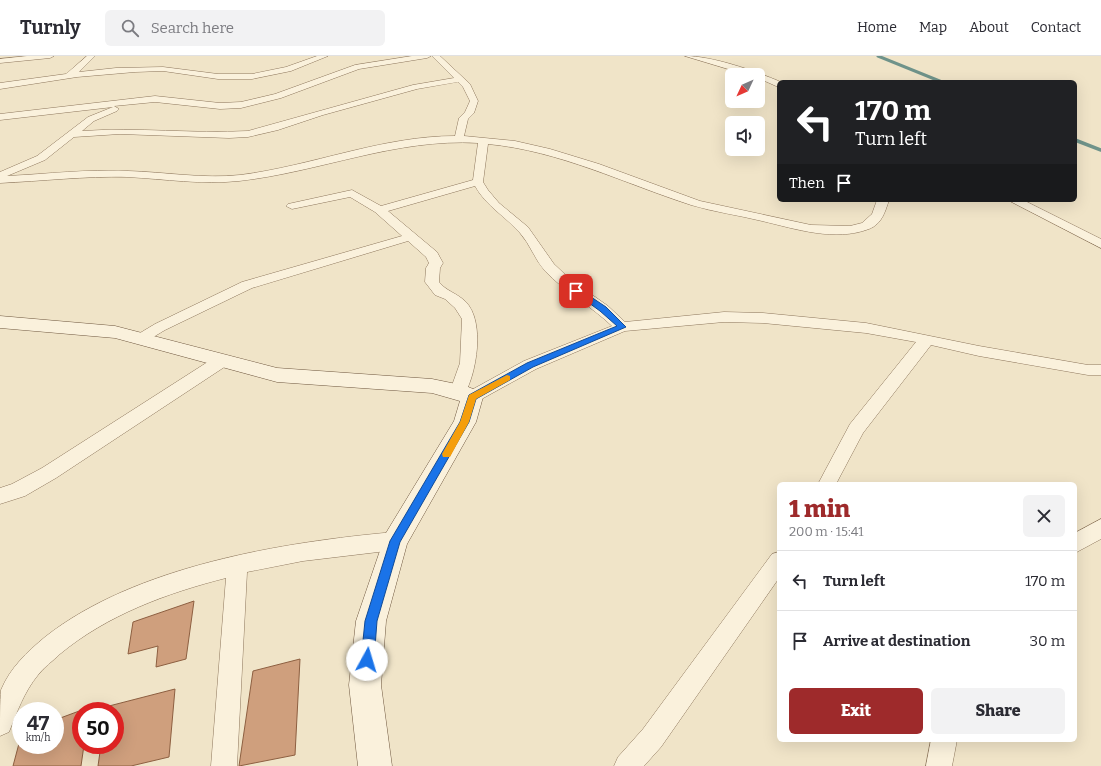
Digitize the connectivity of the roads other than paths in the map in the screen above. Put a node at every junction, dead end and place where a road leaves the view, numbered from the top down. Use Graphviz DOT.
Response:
graph roads {
  1 [pos="50,56"];
  2 [pos="91,56"];
  3 [pos="324,56"];
  4 [pos="428,56"];
  5 [pos="436,56"];
  6 [pos="689,56"];
  7 [pos="0,61"];
  8 [pos="732,68"];
  9 [pos="66,77"];
  10 [pos="765,78"];
  11 [pos="459,79"];
  12 [pos="777,83"];
  13 [pos="0,86"];
  14 [pos="124,102"];
  15 [pos="0,117"];
  16 [pos="72,134"];
  17 [pos="459,138"];
  18 [pos="483,141"];
  19 [pos="0,176"];
  20 [pos="0,180"];
  21 [pos="478,182"];
  22 [pos="882,202"];
  23 [pos="1018,202"];
  24 [pos="292,206"];
  25 [pos="379,210"];
  26 [pos="410,237"];
  27 [pos="1101,244"];
  28 [pos="0,322"];
  29 [pos="622,327"];
  30 [pos="927,338"];
  31 [pos="140,339"];
  32 [pos="223,360"];
  33 [pos="1101,370"];
  34 [pos="465,394"];
  35 [pos="828,482"];
  36 [pos="0,496"];
  37 [pos="1101,528"];
  38 [pos="395,541"];
  39 [pos="1077,543"];
  40 [pos="777,564"];
  41 [pos="237,566"];
  42 [pos="0,723"];
  43 [pos="944,742"];
  44 [pos="224,766"];
  45 [pos="376,766"];
  46 [pos="627,766"];
  47 [pos="938,766"];
  1 -- 7 [label="street"];
  2 -- 9 [label="street"];
  3 -- 9 [label="street"];
  4 -- 14 [label="street"];
  5 -- 11 [label="street"];
  6 -- 8 [label="street"];
  9 -- 13 [label="street"];
  10 -- 12 [label="street"];
  11 -- 16 [label="street"];
  11 -- 17 [label="street"];
  14 -- 15 [label="street"];
  14 -- 16 [label="street"];
  16 -- 19 [label="street"];
  17 -- 18 [label="street"];
  17 -- 20 [label="street"];
  18 -- 21 [label="street"];
  18 -- 22 [label="street"];
  21 -- 25 [label="street"];
  21 -- 29 [label="street"];
  23 -- 27 [label="street"];
  24 -- 25 [label="street"];
  25 -- 26 [label="street"];
  26 -- 31 [label="street"];
  26 -- 34 [label="street"];
  28 -- 31 [label="main road"];
  29 -- 30 [label="street"];
  29 -- 34 [label="street"];
  30 -- 33 [label="street"];
  30 -- 35 [label="street"];
  31 -- 32 [label="main road"];
  32 -- 34 [label="main road"];
  32 -- 36 [label="street"];
  34 -- 38 [label="main road"];
  37 -- 39 [label="street"];
  38 -- 41 [label="street"];
  38 -- 45 [label="main road"];
  40 -- 46 [label="street"];
  41 -- 42 [label="street"];
  41 -- 44 [label="street"];
  43 -- 47 [label="street"];
}
